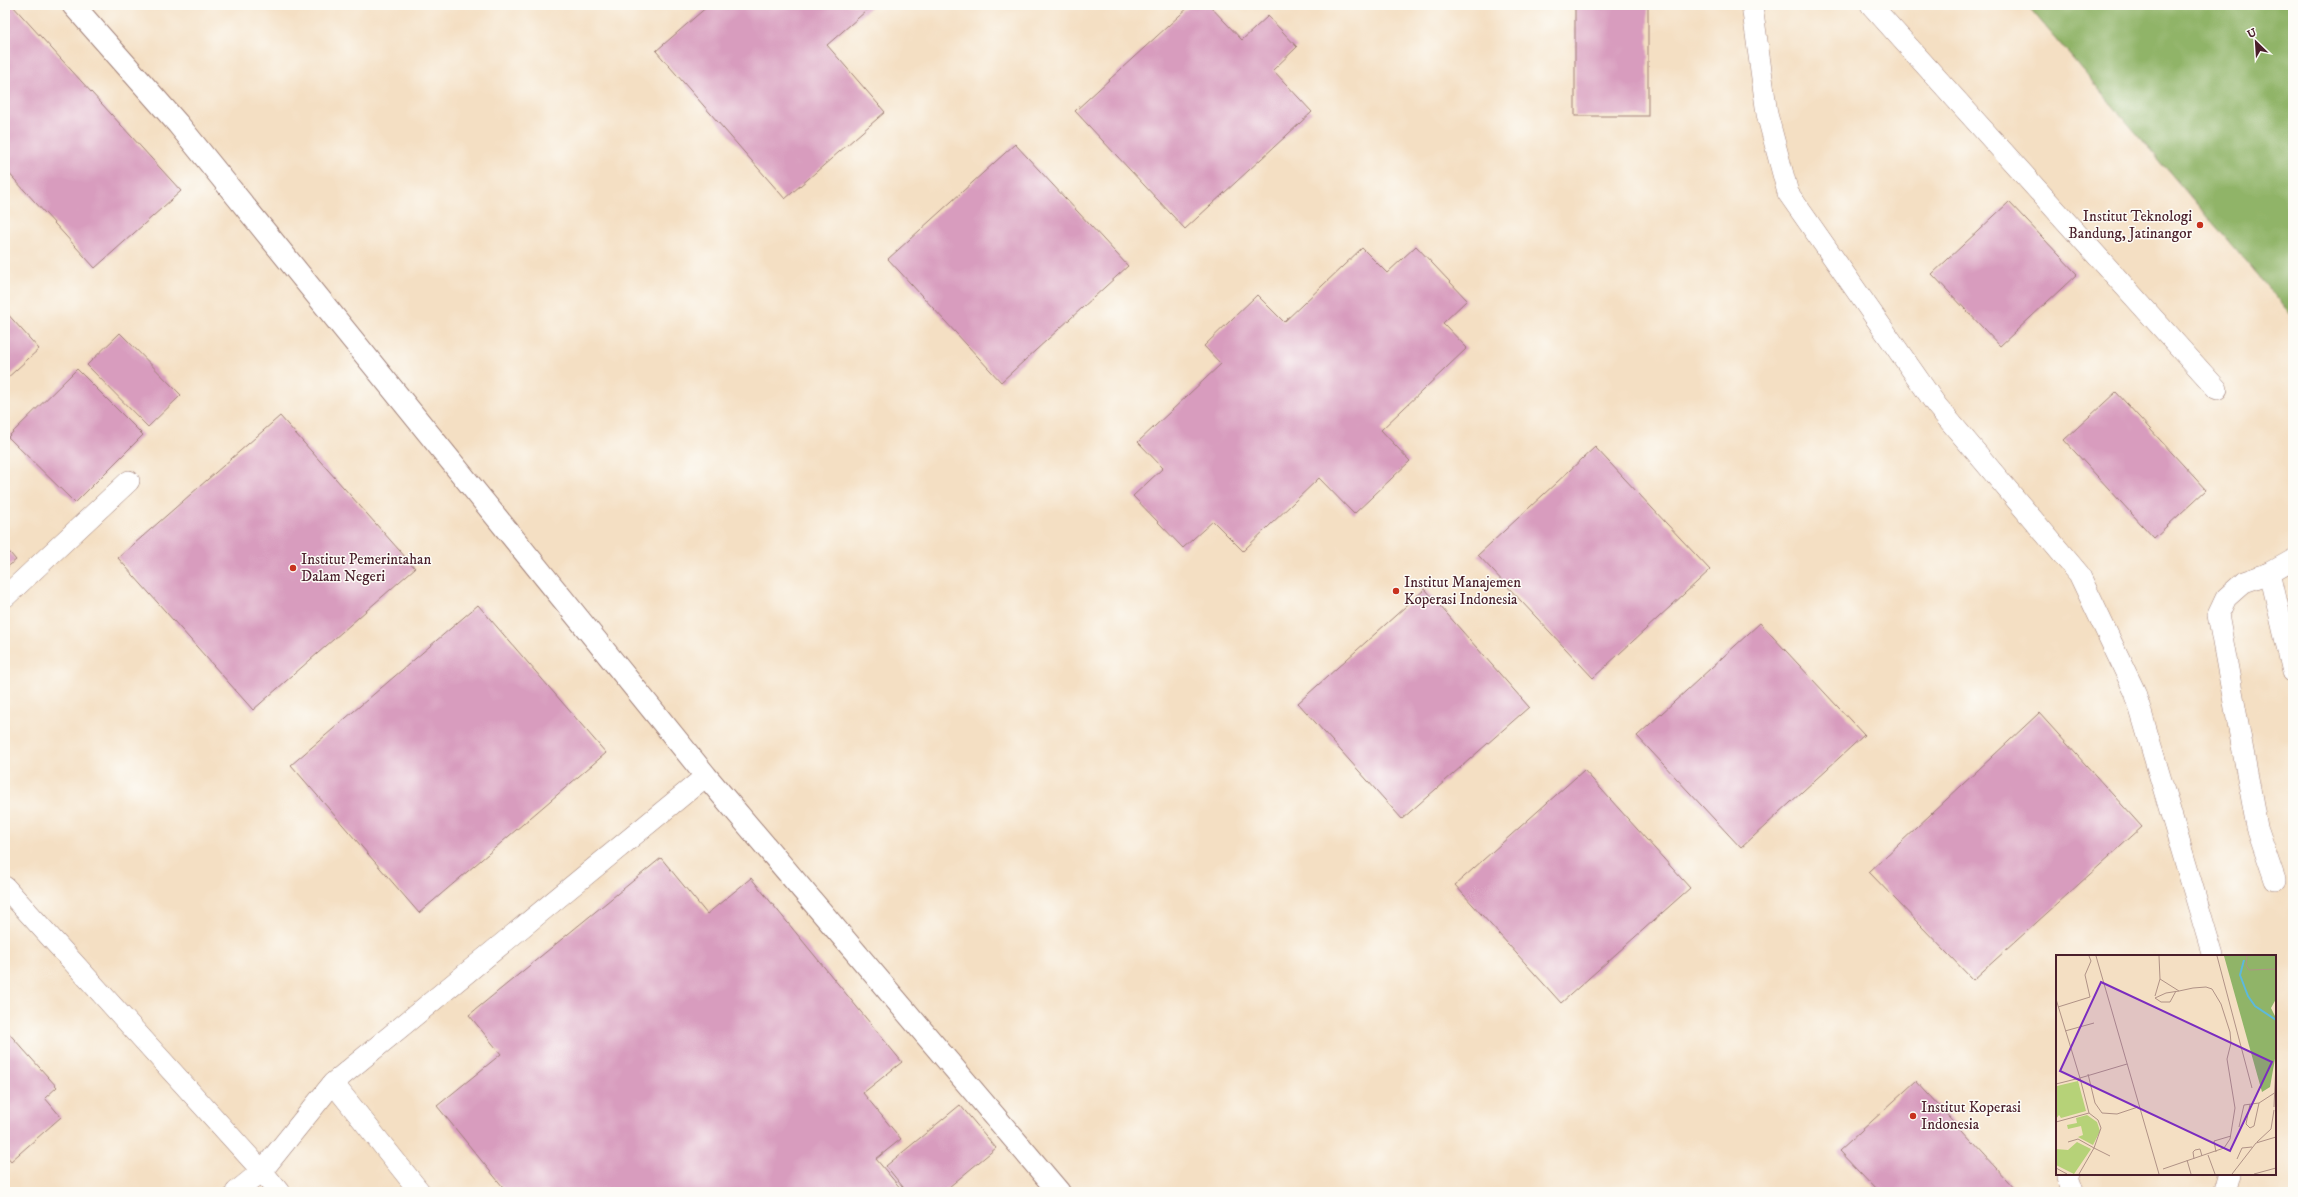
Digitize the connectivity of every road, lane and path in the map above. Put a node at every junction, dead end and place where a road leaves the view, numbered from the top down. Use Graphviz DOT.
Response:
graph roads {
  1 [pos="73,5"];
  2 [pos="1752,5"];
  3 [pos="1871,5"];
  4 [pos="2217,389"];
  5 [pos="129,481"];
  6 [pos="2293,560"];
  7 [pos="2270,573"];
  8 [pos="5,597"];
  9 [pos="2293,672"];
  10 [pos="706,776"];
  11 [pos="2275,880"];
  12 [pos="5,887"];
  13 [pos="2213,955"];
  14 [pos="333,1083"];
  15 [pos="262,1171"];
  16 [pos="2068,1175"];
  17 [pos="2229,1175"];
  18 [pos="1056,1191"];
  19 [pos="236,1192"];
  20 [pos="279,1192"];
  21 [pos="420,1192"];
  22 [pos="2072,1192"];
  23 [pos="2224,1192"];
  1 -- 10 [label="street"];
  2 -- 13 [label="lane"];
  3 -- 4 [label="lane"];
  5 -- 8 [label="lane"];
  6 -- 7 [label="lane"];
  7 -- 9 [label="lane"];
  7 -- 11 [label="lane"];
  10 -- 14 [label="lane"];
  10 -- 18 [label="street"];
  12 -- 15 [label="lane"];
  14 -- 15 [label="lane"];
  14 -- 21 [label="lane"];
  15 -- 19 [label="lane"];
  15 -- 20 [label="lane"];
  16 -- 22 [label="lane"];
  17 -- 23 [label="lane"];
}
